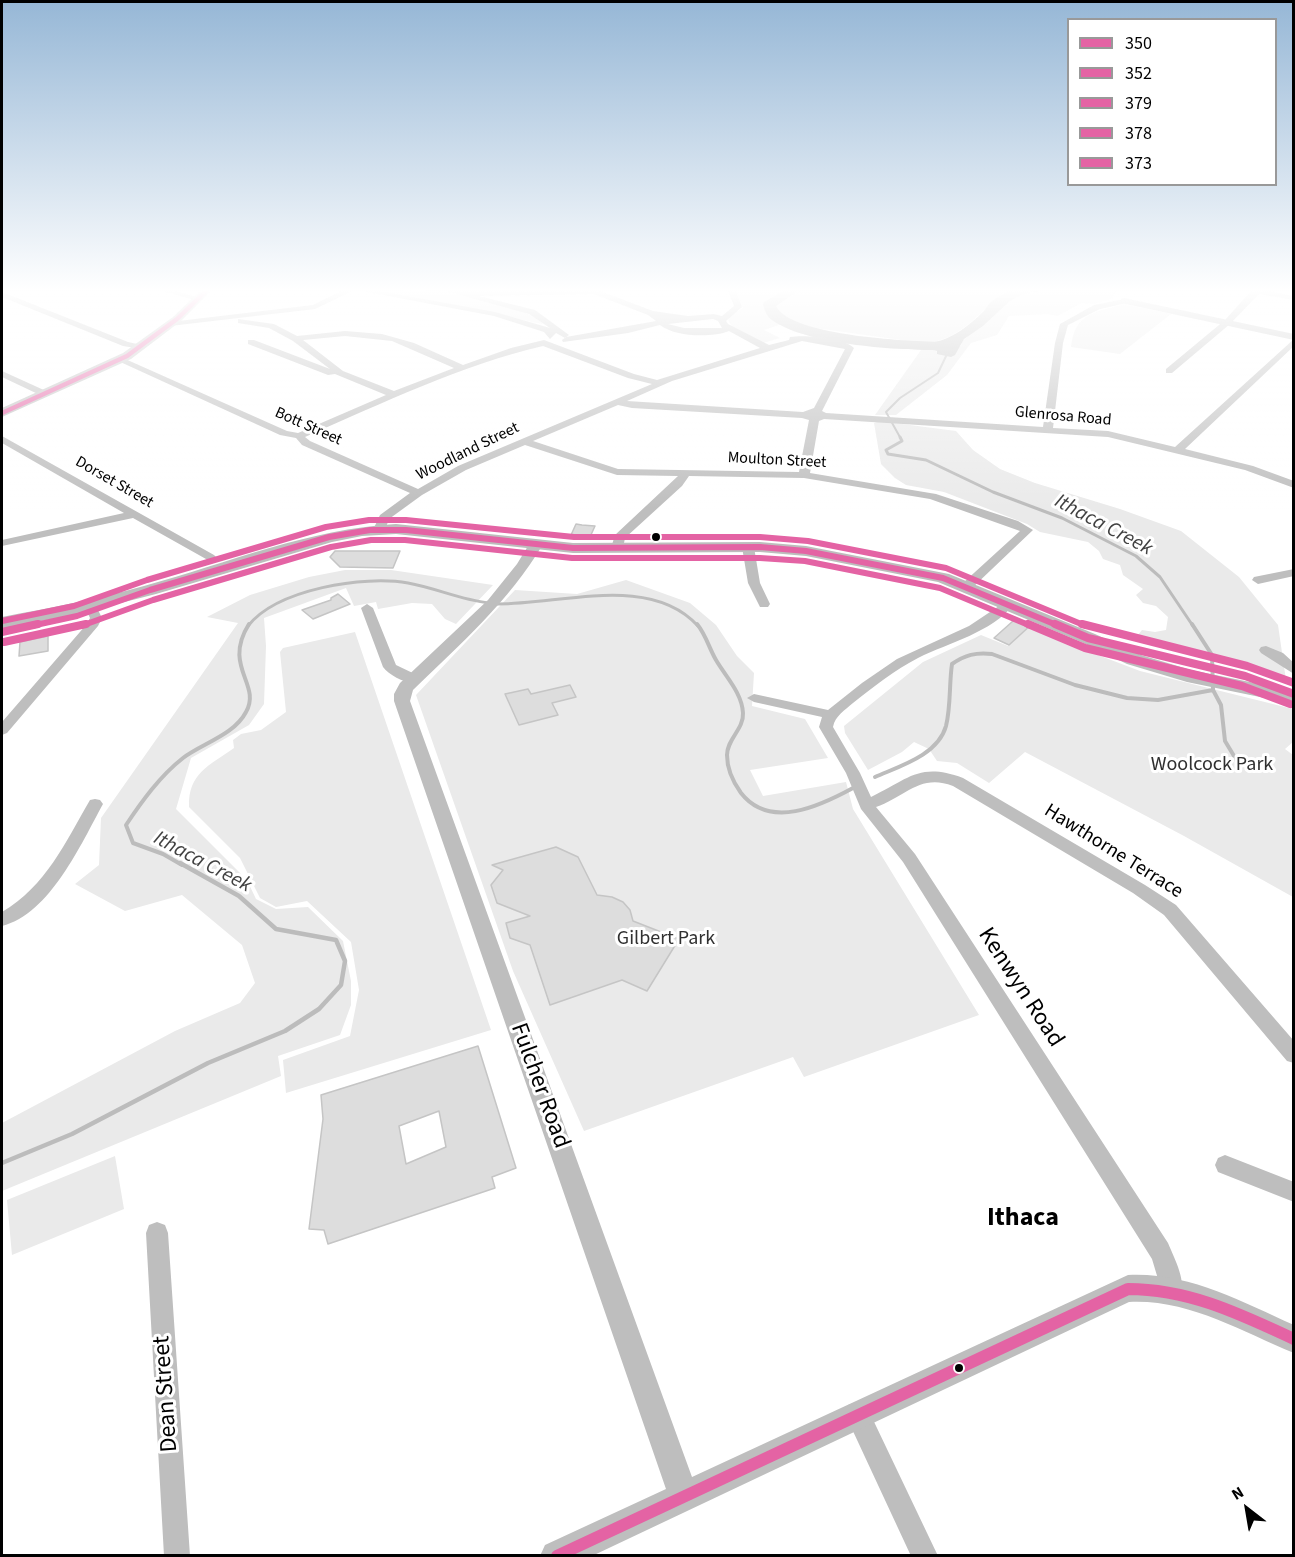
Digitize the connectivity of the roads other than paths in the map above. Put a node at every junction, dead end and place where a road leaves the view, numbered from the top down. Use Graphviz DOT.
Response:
graph roads {
  1 [pos="112,364"];
  2 [pos="128,364"];
  3 [pos="305,364"];
  4 [pos="328,364"];
  5 [pos="450,364"];
  6 [pos="477,364"];
  7 [pos="608,364"];
  8 [pos="718,364"];
  9 [pos="842,364"];
  10 [pos="1058,364"];
  11 [pos="1178,364"];
  12 [pos="1267,364"];
  13 [pos="463,369"];
  14 [pos="1169,371"];
  15 [pos="340,373"];
  16 [pos="2,374"];
  17 [pos="652,385"];
  18 [pos="44,393"];
  19 [pos="393,394"];
  20 [pos="618,400"];
  21 [pos="2,413"];
  22 [pos="815,415"];
  23 [pos="1048,430"];
  24 [pos="299,436"];
  25 [pos="2,439"];
  26 [pos="523,441"];
  27 [pos="1177,451"];
  28 [pos="685,474"];
  29 [pos="804,475"];
  30 [pos="1293,485"];
  31 [pos="418,493"];
  32 [pos="134,514"];
  33 [pos="379,530"];
  34 [pos="2,543"];
  35 [pos="536,544"];
  36 [pos="748,547"];
  37 [pos="617,548"];
  38 [pos="210,557"];
  39 [pos="1293,572"];
  40 [pos="1258,580"];
  41 [pos="967,586"];
  42 [pos="764,604"];
  43 [pos="1008,604"];
  44 [pos="91,608"];
  45 [pos="367,608"];
  46 [pos="2,623"];
  47 [pos="2,632"];
  48 [pos="1088,638"];
  49 [pos="1266,650"];
  50 [pos="1293,670"];
  51 [pos="414,679"];
  52 [pos="1233,679"];
  53 [pos="1293,696"];
  54 [pos="754,698"];
  55 [pos="832,715"];
  56 [pos="2,730"];
  57 [pos="95,804"];
  58 [pos="866,805"];
  59 [pos="2,920"];
  60 [pos="1293,1055"];
  61 [pos="1225,1165"];
  62 [pos="1293,1192"];
  63 [pos="157,1233"];
  64 [pos="1172,1290"];
  65 [pos="1293,1339"];
  66 [pos="857,1414"];
  67 [pos="684,1496"];
  68 [pos="565,1554"];
  69 [pos="177,1556"];
  70 [pos="925,1556"];
  1 -- 18 [label="main road"];
  2 -- 24 [label="street, Bott Street"];
  3 -- 15 [label="street"];
  4 -- 15 [label="street"];
  5 -- 13 [label="street"];
  6 -- 13 [label="street"];
  7 -- 17 [label="street"];
  8 -- 17 [label="street, Woodland Street"];
  9 -- 22 [label="street, Woodland Street"];
  10 -- 23 [label="street"];
  11 -- 14 [label="street"];
  12 -- 27 [label="street"];
  13 -- 19 [label="street"];
  15 -- 19 [label="street"];
  16 -- 18 [label="street"];
  17 -- 20 [label="street, Woodland Street"];
  18 -- 21 [label="main road"];
  19 -- 24 [label="street"];
  20 -- 22 [label="street, Glenrosa Road"];
  20 -- 26 [label="street, Woodland Street"];
  22 -- 23 [label="street, Glenrosa Road"];
  22 -- 29 [label="street"];
  23 -- 27 [label="street, Glenrosa Road"];
  24 -- 31 [label="street, Bott Street"];
  25 -- 32 [label="street, Dorset Street"];
  26 -- 28 [label="street, Moulton Street"];
  26 -- 31 [label="street, Woodland Street"];
  27 -- 30 [label="street, Glenrosa Road"];
  28 -- 29 [label="street, Moulton Street"];
  28 -- 37 [label="street"];
  29 -- 41 [label="street, Moulton Street"];
  31 -- 33 [label="street, Woodland Street"];
  32 -- 34 [label="street"];
  32 -- 38 [label="street, Dorset Street"];
  33 -- 35 [label="main road"];
  33 -- 44 [label="main road"];
  35 -- 37 [label="main road"];
  35 -- 51 [label="street, Fulcher Road"];
  36 -- 37 [label="main road"];
  36 -- 41 [label="main road"];
  36 -- 42 [label="street"];
  39 -- 40 [label="street"];
  41 -- 43 [label="main road"];
  43 -- 48 [label="main road"];
  43 -- 55 [label="street"];
  44 -- 46 [label="main road"];
  44 -- 47 [label="main road"];
  44 -- 56 [label="street"];
  45 -- 51 [label="street"];
  48 -- 52 [label="main road"];
  48 -- 52 [label="main road"];
  49 -- 50 [label="street"];
  51 -- 67 [label="street, Fulcher Road"];
  52 -- 53 [label="main road"];
  54 -- 55 [label="street"];
  55 -- 58 [label="street, Kenwyn Road"];
  57 -- 59 [label="street"];
  58 -- 60 [label="street, Hawthorne Terrace"];
  58 -- 64 [label="street, Kenwyn Road"];
  61 -- 62 [label="street"];
  63 -- 69 [label="street, Dean Street"];
  64 -- 65 [label="street"];
  64 -- 66 [label="street"];
  66 -- 67 [label="street"];
  66 -- 70 [label="street"];
  67 -- 68 [label="street"];
}
